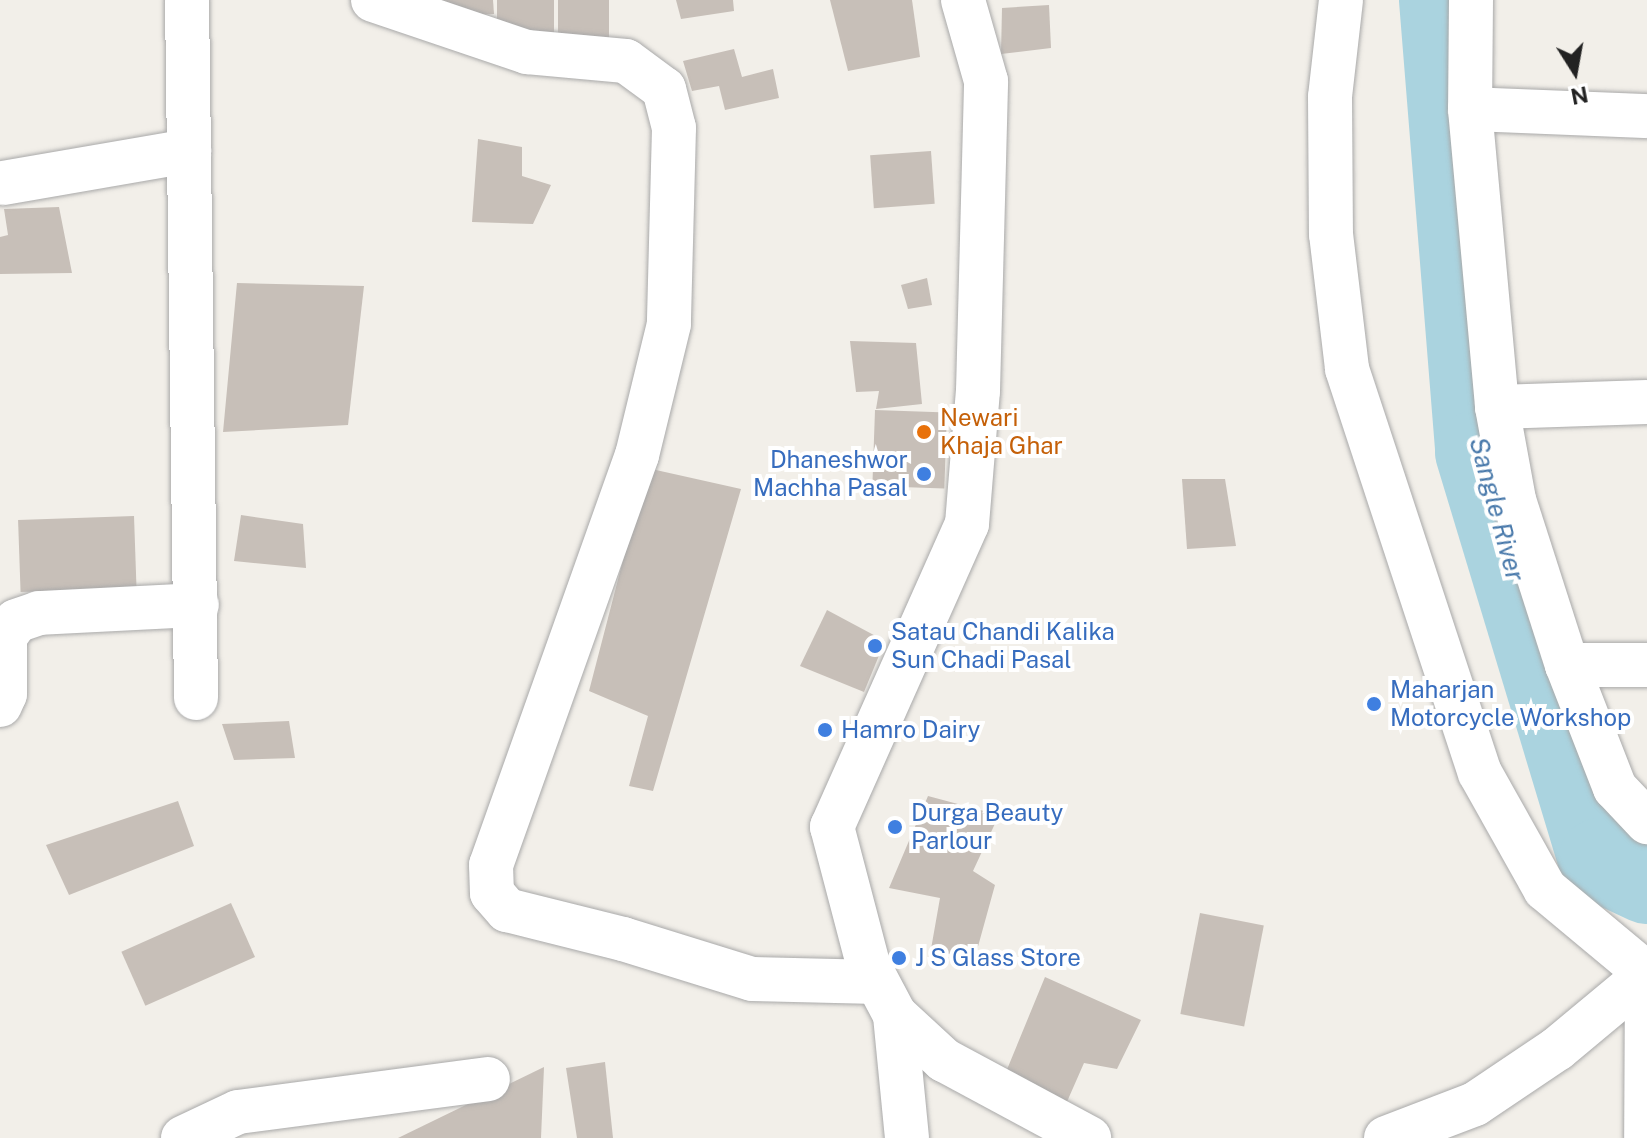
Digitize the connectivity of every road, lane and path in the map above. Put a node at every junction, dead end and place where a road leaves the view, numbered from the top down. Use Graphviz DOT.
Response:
graph roads {
  1 [pos="187,0"];
  2 [pos="373,0"];
  3 [pos="963,0"];
  4 [pos="1341,0"];
  5 [pos="1471,0"];
  6 [pos="1470,109"];
  7 [pos="1647,116"];
  8 [pos="189,151"];
  9 [pos="3,183"];
  10 [pos="1647,402"];
  11 [pos="1497,407"];
  12 [pos="197,605"];
  13 [pos="1567,665"];
  14 [pos="1647,665"];
  15 [pos="196,698"];
  16 [pos="0,705"];
  17 [pos="1647,822"];
  18 [pos="1647,974"];
  19 [pos="886,998"];
  20 [pos="488,1079"];
  21 [pos="186,1137"];
  22 [pos="907,1138"];
  23 [pos="1089,1138"];
  24 [pos="1386,1138"];
  25 [pos="1646,1138"];
  1 -- 8 [label="street"];
  2 -- 19 [label="street"];
  3 -- 19 [label="street"];
  4 -- 18 [label="street"];
  5 -- 6 [label="street"];
  6 -- 7 [label="street"];
  6 -- 11 [label="street"];
  8 -- 9 [label="street"];
  8 -- 12 [label="street"];
  10 -- 11 [label="street"];
  11 -- 13 [label="street"];
  12 -- 15 [label="street"];
  12 -- 16 [label="street"];
  13 -- 14 [label="street"];
  13 -- 17 [label="street"];
  18 -- 24 [label="street"];
  18 -- 25 [label="street"];
  19 -- 22 [label="street"];
  19 -- 23 [label="street"];
  20 -- 21 [label="street"];
}
